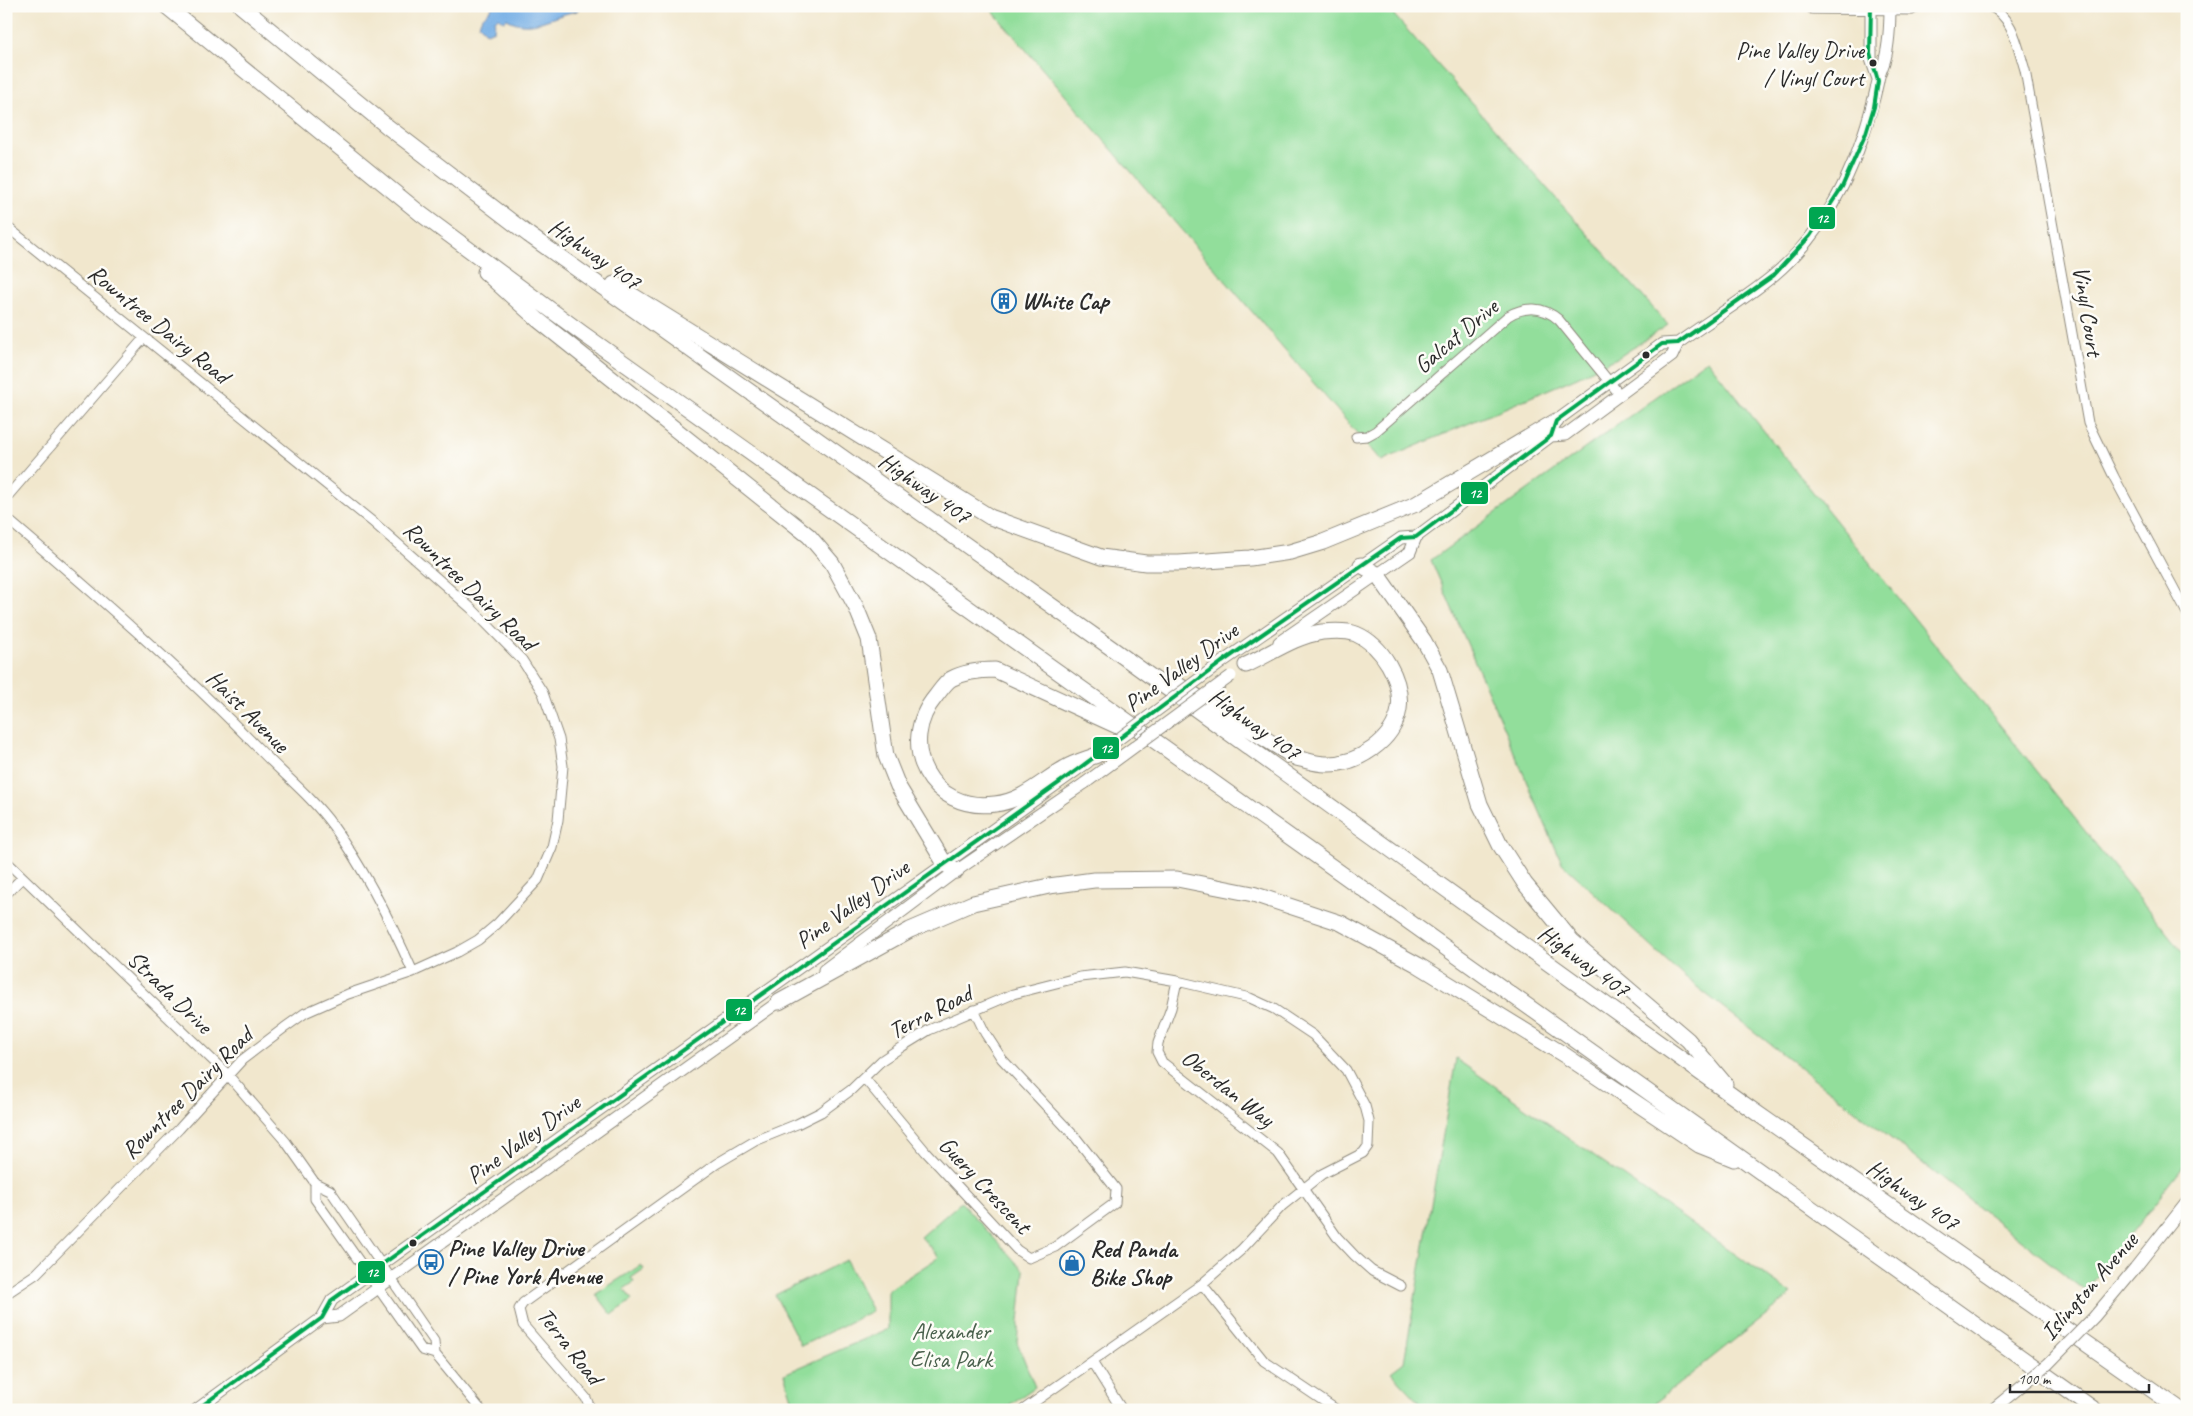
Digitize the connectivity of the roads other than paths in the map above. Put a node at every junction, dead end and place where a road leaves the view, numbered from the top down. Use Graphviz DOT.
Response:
graph roads {
  1 [pos="166,6"];
  2 [pos="242,6"];
  3 [pos="1809,6"];
  4 [pos="1917,6"];
  5 [pos="1989,6"];
  6 [pos="1871,7"];
  7 [pos="1890,8"];
  8 [pos="1878,78"];
  9 [pos="421,214"];
  10 [pos="6,226"];
  11 [pos="529,234"];
  12 [pos="144,338"];
  13 [pos="1678,343"];
  14 [pos="1610,382"];
  15 [pos="1620,395"];
  16 [pos="1556,421"];
  17 [pos="1356,436"];
  18 [pos="1551,436"];
  19 [pos="6,498"];
  20 [pos="6,518"];
  21 [pos="1416,537"];
  22 [pos="1361,565"];
  23 [pos="1377,574"];
  24 [pos="2187,613"];
  25 [pos="1114,650"];
  26 [pos="1246,665"];
  27 [pos="1164,748"];
  28 [pos="1097,755"];
  29 [pos="1075,767"];
  30 [pos="6,862"];
  31 [pos="951,868"];
  32 [pos="22,878"];
  33 [pos="6,894"];
  34 [pos="413,972"];
  35 [pos="1177,981"];
  36 [pos="779,1002"];
  37 [pos="974,1010"];
  38 [pos="228,1075"];
  39 [pos="865,1078"];
  40 [pos="1741,1102"];
  41 [pos="1758,1169"];
  42 [pos="315,1183"];
  43 [pos="1304,1188"];
  44 [pos="2187,1202"];
  45 [pos="382,1265"];
  46 [pos="368,1275"];
  47 [pos="393,1279"];
  48 [pos="1202,1284"];
  49 [pos="1401,1286"];
  50 [pos="378,1289"];
  51 [pos="6,1294"];
  52 [pos="322,1318"];
  53 [pos="435,1354"];
  54 [pos="1092,1362"];
  55 [pos="196,1410"];
  56 [pos="481,1410"];
  57 [pos="591,1410"];
  58 [pos="1023,1410"];
  59 [pos="1122,1410"];
  60 [pos="1337,1410"];
  61 [pos="1992,1410"];
  62 [pos="2095,1410"];
  63 [pos="2181,1410"];
  1 -- 9 [label="highway"];
  2 -- 11 [label="highway, Highway 407"];
  3 -- 6 [label="street"];
  4 -- 7 [label="street"];
  5 -- 24 [label="street, Vinyl Court"];
  6 -- 7 [label="street"];
  6 -- 8 [label="main road, Pine Valley Drive"];
  7 -- 8 [label="main road, Pine Valley Drive"];
  8 -- 13 [label="main road, Pine Valley Drive"];
  9 -- 27 [label="highway"];
  9 -- 31 [label="highway"];
  10 -- 12 [label="street, Rowntree Dairy Road"];
  11 -- 16 [label="highway"];
  11 -- 25 [label="highway, Highway 407"];
  12 -- 19 [label="street"];
  12 -- 34 [label="street, Rowntree Dairy Road"];
  13 -- 14 [label="main road, Pine Valley Drive"];
  13 -- 15 [label="main road, Pine Valley Drive"];
  14 -- 15 [label="street, Galcat Drive"];
  14 -- 16 [label="main road, Pine Valley Drive"];
  14 -- 17 [label="street, Galcat Drive"];
  15 -- 18 [label="main road, Pine Valley Drive"];
  16 -- 18 [label="main road"];
  18 -- 21 [label="main road, Pine Valley Drive"];
  20 -- 34 [label="street, Haist Avenue"];
  21 -- 22 [label="main road, Pine Valley Drive"];
  21 -- 23 [label="main road, Pine Valley Drive"];
  22 -- 23 [label="highway"];
  22 -- 28 [label="main road, Pine Valley Drive, bridge"];
  23 -- 26 [label="main road, Pine Valley Drive"];
  23 -- 40 [label="highway"];
  25 -- 26 [label="highway"];
  25 -- 40 [label="highway, Highway 407"];
  26 -- 31 [label="main road, Pine Valley Drive, bridge"];
  27 -- 29 [label="highway"];
  27 -- 41 [label="highway"];
  28 -- 29 [label="highway"];
  29 -- 31 [label="main road, Pine Valley Drive"];
  30 -- 32 [label="street, Strada Drive"];
  31 -- 36 [label="main road, Pine Valley Drive"];
  31 -- 45 [label="main road, Pine Valley Drive"];
  32 -- 33 [label="street"];
  32 -- 38 [label="street, Strada Drive"];
  34 -- 38 [label="street, Rowntree Dairy Road"];
  35 -- 37 [label="street, Terra Road"];
  35 -- 43 [label="street, Oberdan Way"];
  35 -- 43 [label="street, Terra Road"];
  36 -- 41 [label="highway"];
  36 -- 47 [label="main road, Pine Valley Drive"];
  37 -- 39 [label="street, Terra Road"];
  37 -- 39 [label="street, Guery Crescent"];
  38 -- 42 [label="street, Strada Drive"];
  38 -- 51 [label="street, Rowntree Dairy Road"];
  39 -- 57 [label="street, Terra Road"];
  40 -- 63 [label="highway, Highway 407"];
  41 -- 62 [label="highway"];
  42 -- 45 [label="street, Strada Drive"];
  42 -- 46 [label="street, Strada Drive"];
  43 -- 48 [label="street"];
  43 -- 49 [label="street, Oberdan Way"];
  44 -- 61 [label="main road, Islington Avenue, bridge"];
  45 -- 46 [label="main road, Pine Valley Drive"];
  45 -- 47 [label="street, Strada Drive"];
  46 -- 50 [label="street, Strada Drive"];
  46 -- 52 [label="main road, Pine Valley Drive"];
  47 -- 50 [label="main road, Pine Valley Drive"];
  47 -- 53 [label="street, Strada Drive"];
  48 -- 54 [label="street"];
  48 -- 60 [label="street"];
  50 -- 52 [label="main road, Pine Valley Drive"];
  50 -- 53 [label="street, Strada Drive"];
  52 -- 55 [label="main road, Pine Valley Drive"];
  53 -- 56 [label="street"];
  54 -- 58 [label="street"];
  54 -- 59 [label="street"];
}
